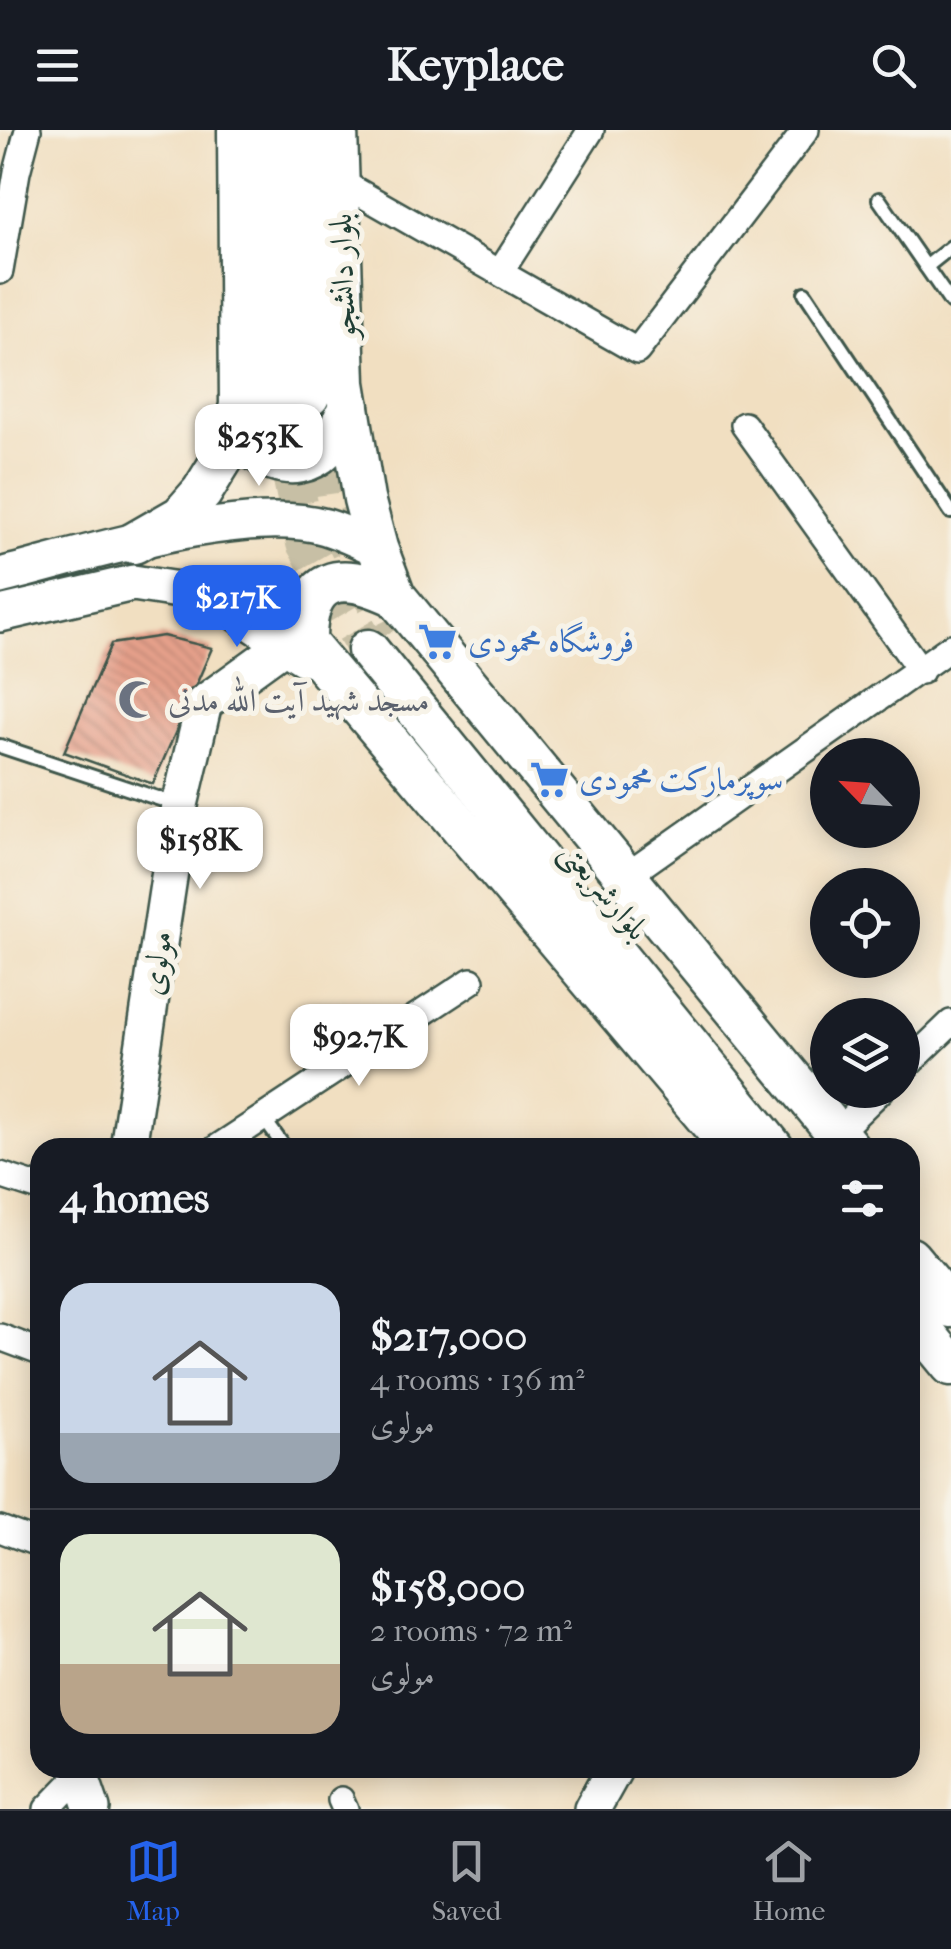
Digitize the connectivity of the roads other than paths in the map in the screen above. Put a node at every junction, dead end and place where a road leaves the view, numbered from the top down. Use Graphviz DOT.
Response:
graph roads {
  1 [pos="28,130"];
  2 [pos="238,130"];
  3 [pos="272,130"];
  4 [pos="302,130"];
  5 [pos="338,130"];
  6 [pos="591,130"];
  7 [pos="806,130"];
  8 [pos="339,180"];
  9 [pos="879,198"];
  10 [pos="951,247"];
  11 [pos="926,266"];
  12 [pos="0,271"];
  13 [pos="501,271"];
  14 [pos="805,293"];
  15 [pos="951,304"];
  16 [pos="348,407"];
  17 [pos="234,424"];
  18 [pos="744,425"];
  19 [pos="951,512"];
  20 [pos="134,544"];
  21 [pos="376,548"];
  22 [pos="0,576"];
  23 [pos="0,614"];
  24 [pos="384,626"];
  25 [pos="287,643"];
  26 [pos="951,646"];
  27 [pos="921,671"];
  28 [pos="350,696"];
  29 [pos="0,746"];
  30 [pos="180,806"];
  31 [pos="625,877"];
  32 [pos="471,981"];
  33 [pos="951,1023"];
  34 [pos="920,1053"];
  35 [pos="865,1108"];
  36 [pos="264,1119"];
  37 [pos="130,1138"];
  38 [pos="233,1138"];
  39 [pos="278,1138"];
  40 [pos="724,1138"];
  41 [pos="766,1138"];
  42 [pos="832,1138"];
  43 [pos="833,1138"];
  44 [pos="839,1138"];
  45 [pos="0,1176"];
  46 [pos="30,1185"];
  47 [pos="925,1295"];
  48 [pos="0,1336"];
  49 [pos="30,1348"];
  50 [pos="951,1365"];
  51 [pos="951,1396"];
  52 [pos="0,1529"];
  53 [pos="30,1540"];
  54 [pos="73,1778"];
  55 [pos="80,1778"];
  56 [pos="609,1778"];
  57 [pos="47,1809"];
  58 [pos="92,1809"];
  59 [pos="592,1809"];
  1 -- 12 [label="street"];
  2 -- 17 [label="main road"];
  3 -- 4 [label="main road, بلوار دانشجو"];
  5 -- 8 [label="main road, بلوار دانشجو"];
  6 -- 13 [label="street"];
  7 -- 13 [label="street"];
  8 -- 13 [label="street"];
  8 -- 16 [label="main road, بلوار دانشجو"];
  9 -- 11 [label="lane"];
  10 -- 11 [label="lane"];
  11 -- 15 [label="lane"];
  14 -- 19 [label="lane"];
  16 -- 17 [label="main road"];
  16 -- 21 [label="main road, بلوار دانشجو"];
  17 -- 20 [label="main road"];
  18 -- 27 [label="street"];
  20 -- 21 [label="main road"];
  20 -- 22 [label="main road"];
  21 -- 24 [label="main road, بلوار دانشجو"];
  23 -- 25 [label="main road"];
  24 -- 28 [label="main road"];
  24 -- 31 [label="main road"];
  24 -- 41 [label="main road, بلوارشریعتی"];
  24 -- 42 [label="main road, بلوارشریعتی"];
  25 -- 28 [label="main road"];
  25 -- 30 [label="main road, مولوی"];
  26 -- 27 [label="street"];
  27 -- 31 [label="street"];
  28 -- 40 [label="main road"];
  29 -- 30 [label="lane"];
  30 -- 37 [label="main road, مولوی"];
  31 -- 43 [label="main road"];
  32 -- 36 [label="street"];
  33 -- 34 [label="street"];
  35 -- 44 [label="street"];
  36 -- 38 [label="street"];
  36 -- 39 [label="lane"];
  45 -- 46 [label="street"];
  47 -- 50 [label="main road"];
  47 -- 51 [label="main road"];
  48 -- 49 [label="street"];
  52 -- 53 [label="street"];
  54 -- 57 [label="street"];
  55 -- 58 [label="main road"];
  56 -- 59 [label="main road"];
}
